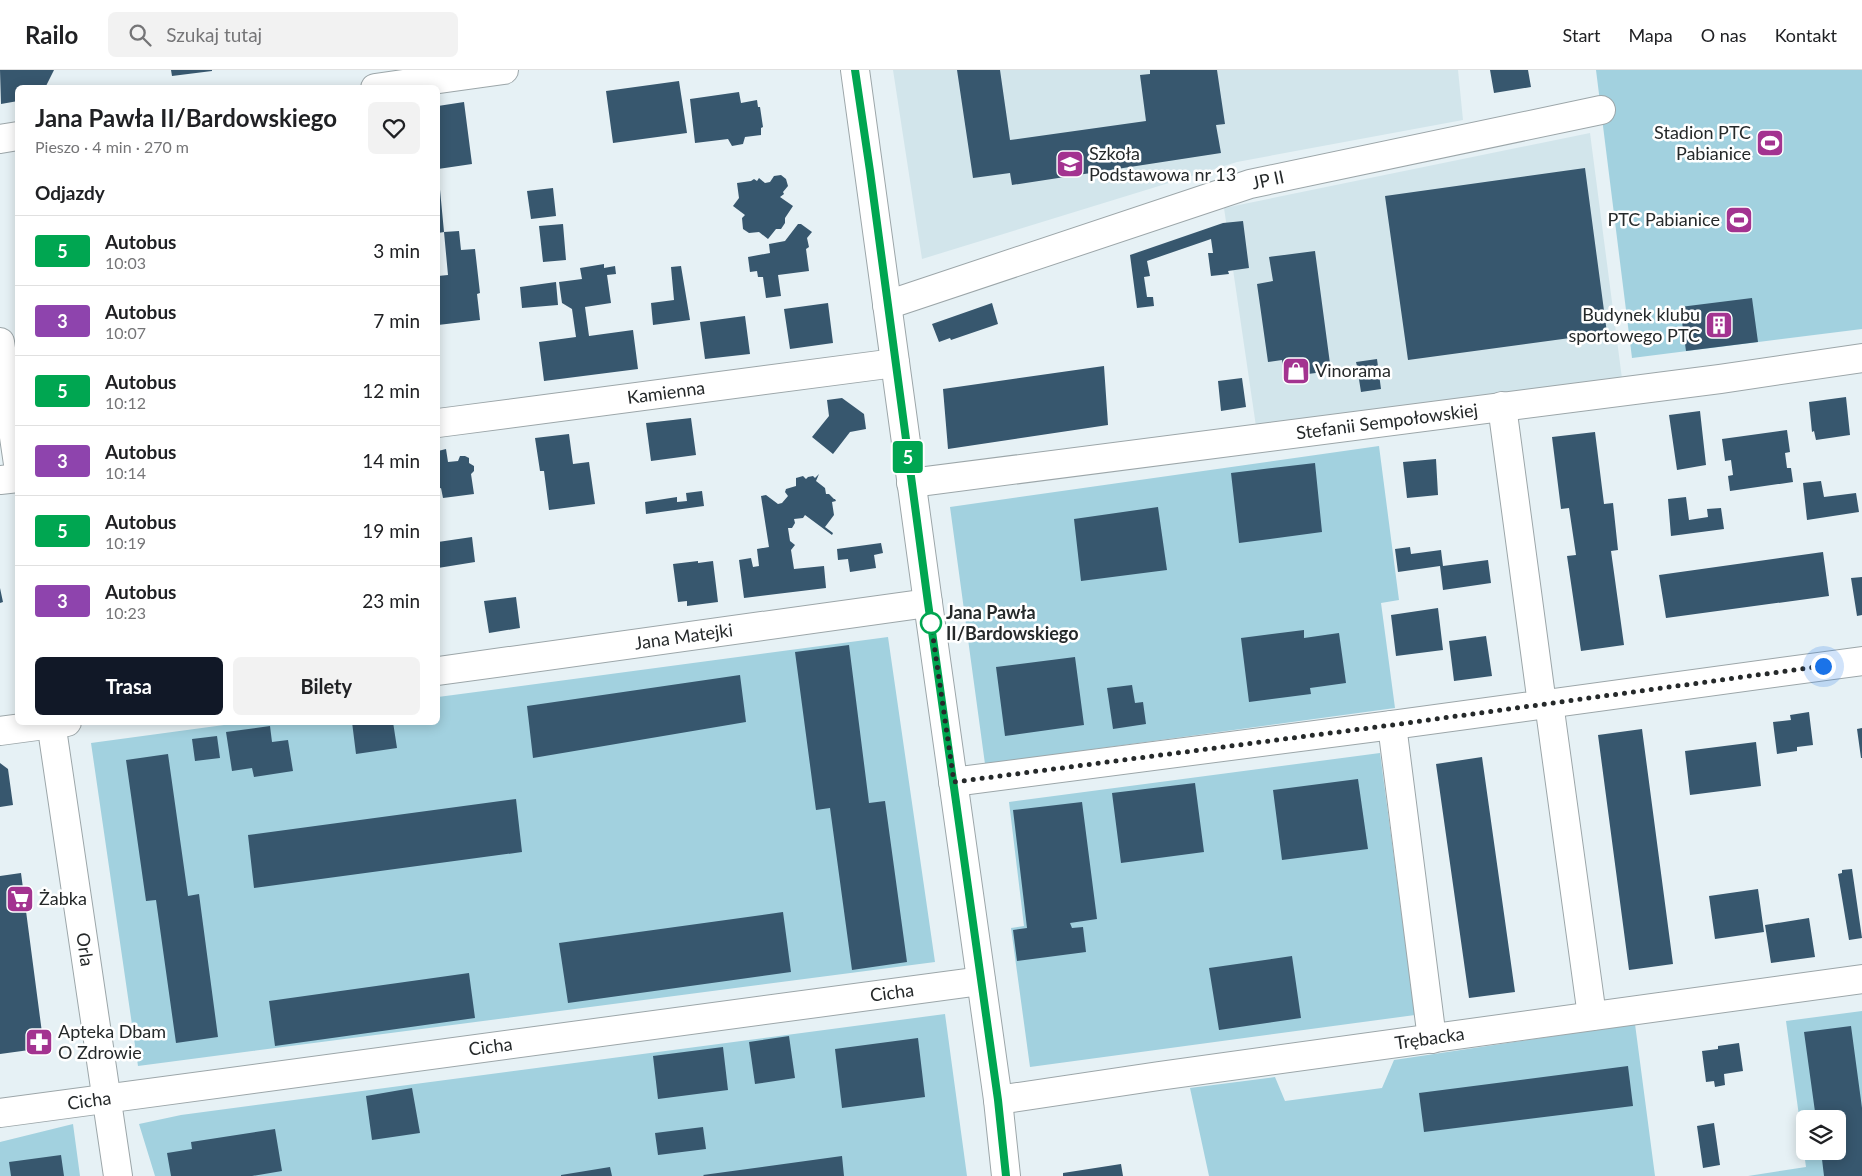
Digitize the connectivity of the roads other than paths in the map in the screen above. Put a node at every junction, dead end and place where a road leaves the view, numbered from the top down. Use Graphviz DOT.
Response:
graph roads {
  1 [pos="504,70"];
  2 [pos="855,70"];
  3 [pos="396,85"];
  4 [pos="1601,110"];
  5 [pos="15,136"];
  6 [pos="0,138"];
  7 [pos="887,305"];
  8 [pos="0,342"];
  9 [pos="1862,358"];
  10 [pos="895,363"];
  11 [pos="1502,406"];
  12 [pos="440,423"];
  13 [pos="15,444"];
  14 [pos="15,478"];
  15 [pos="0,480"];
  16 [pos="911,483"];
  17 [pos="928,603"];
  18 [pos="1862,661"];
  19 [pos="440,671"];
  20 [pos="1546,703"];
  21 [pos="43,725"];
  22 [pos="57,725"];
  23 [pos="1392,725"];
  24 [pos="0,731"];
  25 [pos="954,782"];
  26 [pos="1862,979"];
  27 [pos="981,981"];
  28 [pos="1592,1016"];
  29 [pos="1432,1039"];
  30 [pos="107,1098"];
  31 [pos="998,1100"];
  32 [pos="0,1113"];
  33 [pos="118,1176"];
  34 [pos="1006,1176"];
  1 -- 3 [label="street"];
  2 -- 7 [label="street"];
  4 -- 7 [label="street, JP II"];
  5 -- 6 [label="street"];
  7 -- 10 [label="street"];
  8 -- 13 [label="street"];
  9 -- 11 [label="street, Stefanii Sempołowskiej"];
  10 -- 12 [label="street, Kamienna"];
  10 -- 16 [label="street"];
  11 -- 16 [label="street, Stefanii Sempołowskiej"];
  11 -- 20 [label="street"];
  14 -- 15 [label="street"];
  16 -- 17 [label="street"];
  17 -- 19 [label="street, Jana Matejki"];
  17 -- 25 [label="street"];
  18 -- 20 [label="street"];
  20 -- 23 [label="street"];
  20 -- 28 [label="street"];
  21 -- 24 [label="street"];
  22 -- 30 [label="street, Orla"];
  23 -- 25 [label="street"];
  23 -- 29 [label="street"];
  25 -- 27 [label="street"];
  26 -- 28 [label="street, Trębacka"];
  27 -- 30 [label="street, Cicha"];
  27 -- 31 [label="street"];
  28 -- 29 [label="street, Trębacka"];
  29 -- 31 [label="street, Trębacka"];
  30 -- 32 [label="street, Cicha"];
  30 -- 33 [label="street, Orla"];
  31 -- 34 [label="street"];
}
